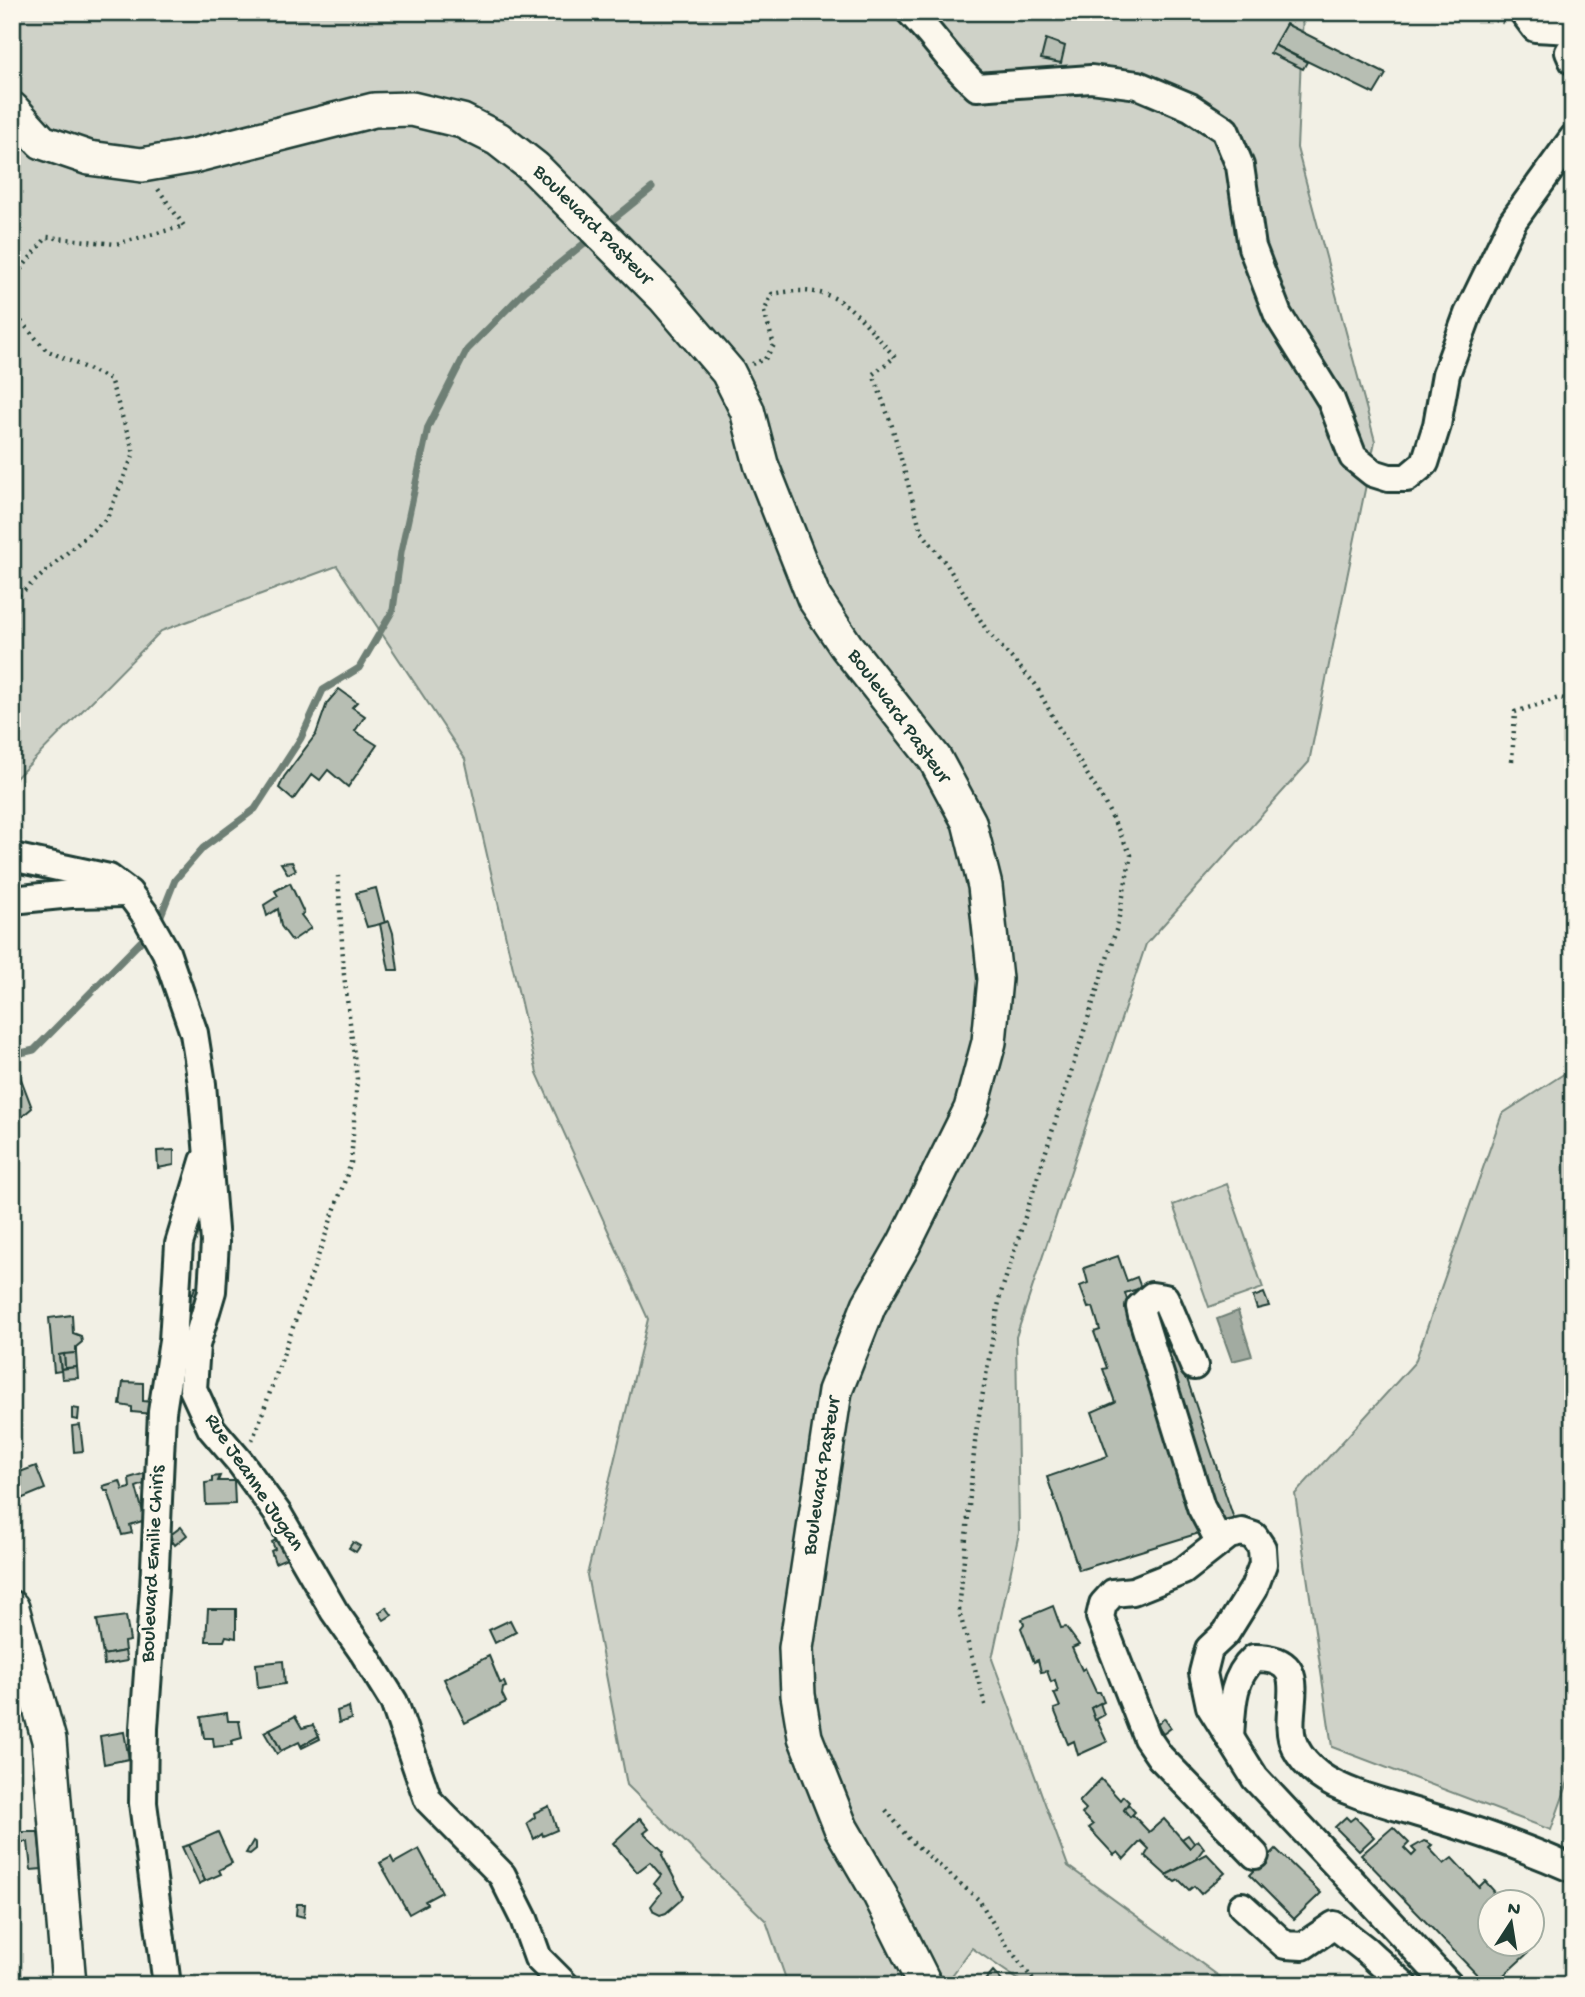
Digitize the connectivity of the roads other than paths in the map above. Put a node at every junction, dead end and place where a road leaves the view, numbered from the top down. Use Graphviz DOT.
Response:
graph roads {
  1 [pos="910,12"];
  2 [pos="1529,20"];
  3 [pos="1573,30"];
  4 [pos="1573,46"];
  5 [pos="1573,61"];
  6 [pos="12,109"];
  7 [pos="1573,138"];
  8 [pos="12,857"];
  9 [pos="12,900"];
  10 [pos="136,903"];
  11 [pos="208,1146"];
  12 [pos="1194,1366"];
  13 [pos="1219,1541"];
  14 [pos="12,1608"];
  15 [pos="1230,1738"];
  16 [pos="1255,1855"];
  17 [pos="1573,1869"];
  18 [pos="1242,1906"];
  19 [pos="69,1985"];
  20 [pos="167,1985"];
  21 [pos="565,1985"];
  22 [pos="925,1985"];
  23 [pos="1404,1985"];
  24 [pos="1449,1985"];
  1 -- 7 [label="street"];
  2 -- 3 [label="street"];
  4 -- 5 [label="street"];
  6 -- 22 [label="main road, Boulevard Pasteur"];
  8 -- 10 [label="street"];
  9 -- 10 [label="street"];
  10 -- 11 [label="street, Rue Jeanne Jugan"];
  11 -- 20 [label="street, Boulevard Emilie Chiris"];
  11 -- 21 [label="street, Rue Jeanne Jugan"];
  12 -- 13 [label="street"];
  13 -- 15 [label="street"];
  13 -- 16 [label="street"];
  14 -- 19 [label="main road"];
  15 -- 17 [label="street"];
  15 -- 24 [label="street"];
  18 -- 23 [label="street"];
}
